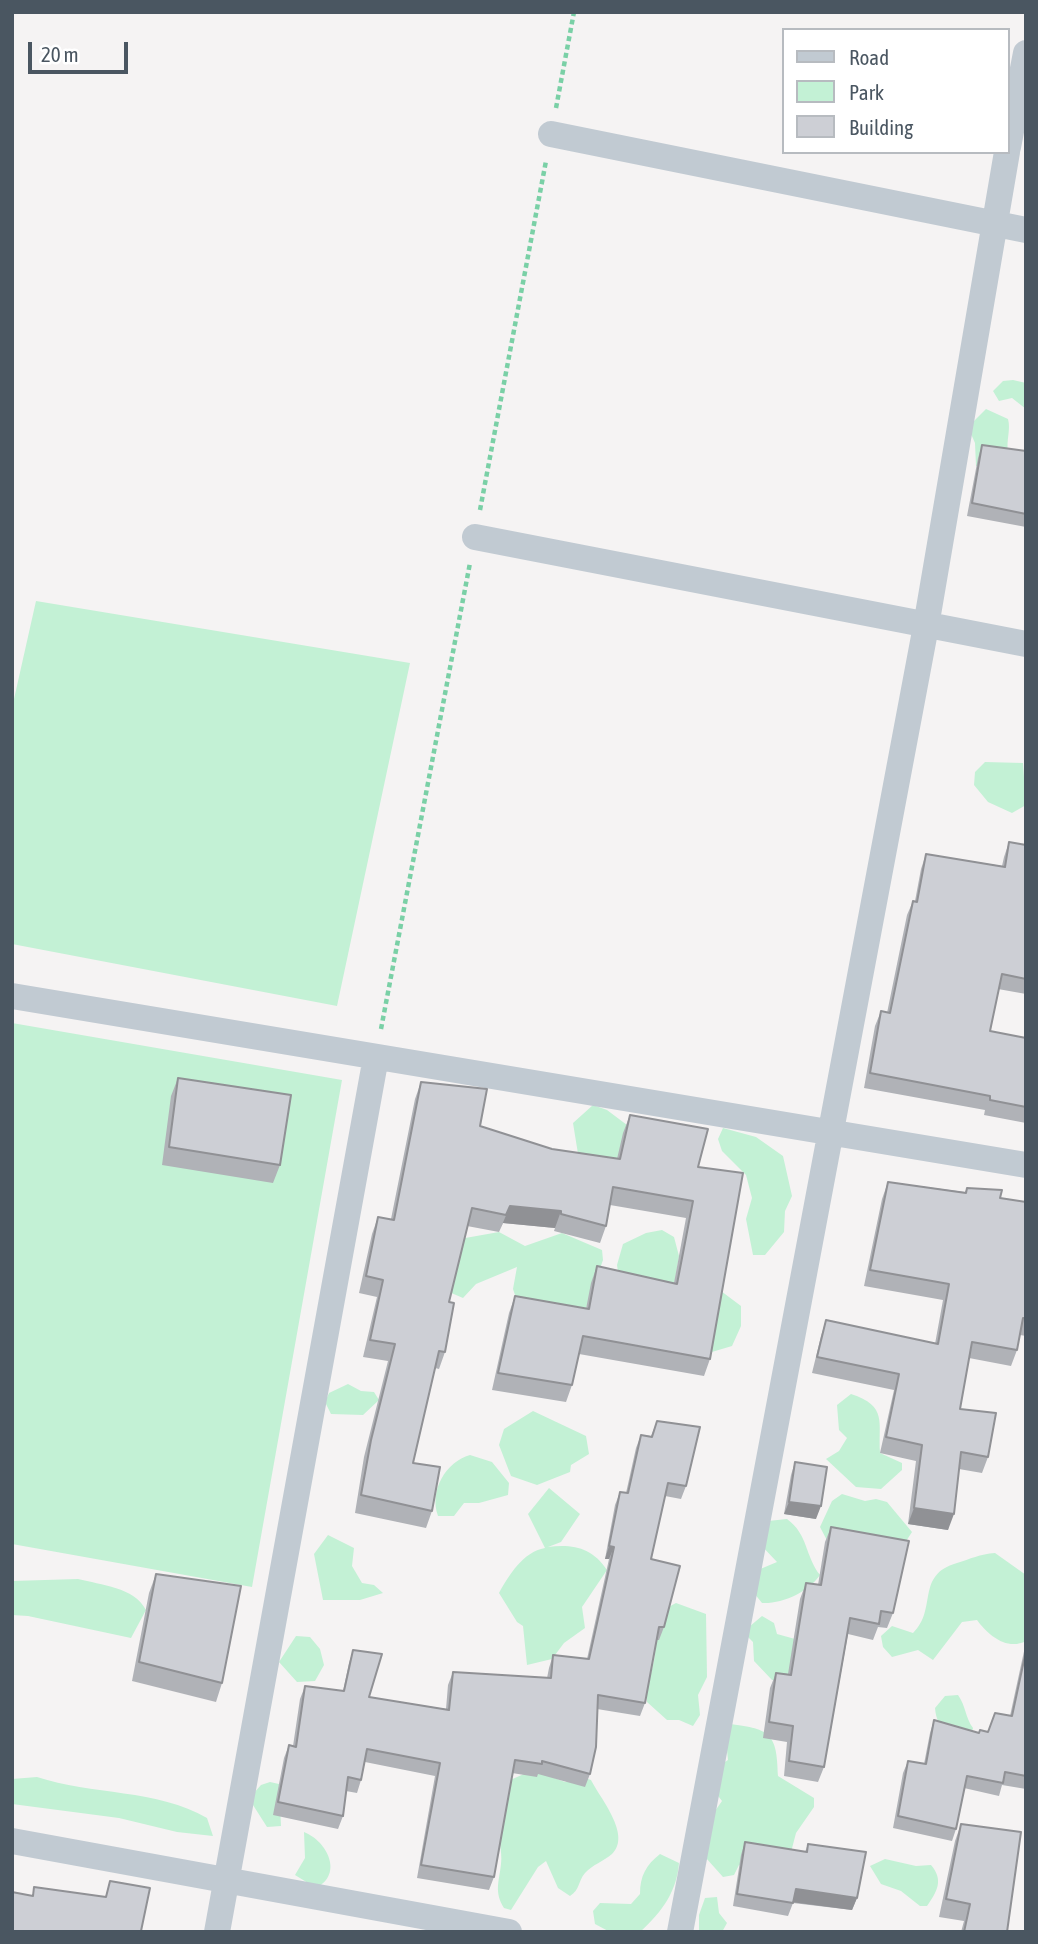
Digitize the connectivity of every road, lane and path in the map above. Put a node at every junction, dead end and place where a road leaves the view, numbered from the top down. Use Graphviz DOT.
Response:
graph roads {
  1 [pos="1026,52"];
  2 [pos="551,134"];
  3 [pos="1010,139"];
  4 [pos="1007,154"];
  5 [pos="994,224"];
  6 [pos="1026,230"];
  7 [pos="475,537"];
  8 [pos="926,626"];
  9 [pos="1026,645"];
  10 [pos="12,996"];
  11 [pos="376,1057"];
  12 [pos="831,1132"];
  13 [pos="1026,1164"];
  14 [pos="12,1842"];
  15 [pos="227,1883"];
  16 [pos="218,1932"];
  17 [pos="509,1932"];
  18 [pos="680,1932"];
  1 -- 3 [label="street"];
  2 -- 5 [label="street"];
  4 -- 5 [label="street"];
  5 -- 6 [label="street"];
  5 -- 8 [label="street"];
  7 -- 8 [label="street"];
  8 -- 9 [label="street"];
  8 -- 12 [label="street"];
  10 -- 11 [label="street"];
  11 -- 12 [label="street"];
  11 -- 15 [label="street"];
  12 -- 13 [label="street"];
  12 -- 18 [label="street"];
  14 -- 15 [label="street"];
  15 -- 16 [label="street"];
  15 -- 17 [label="street"];
}
